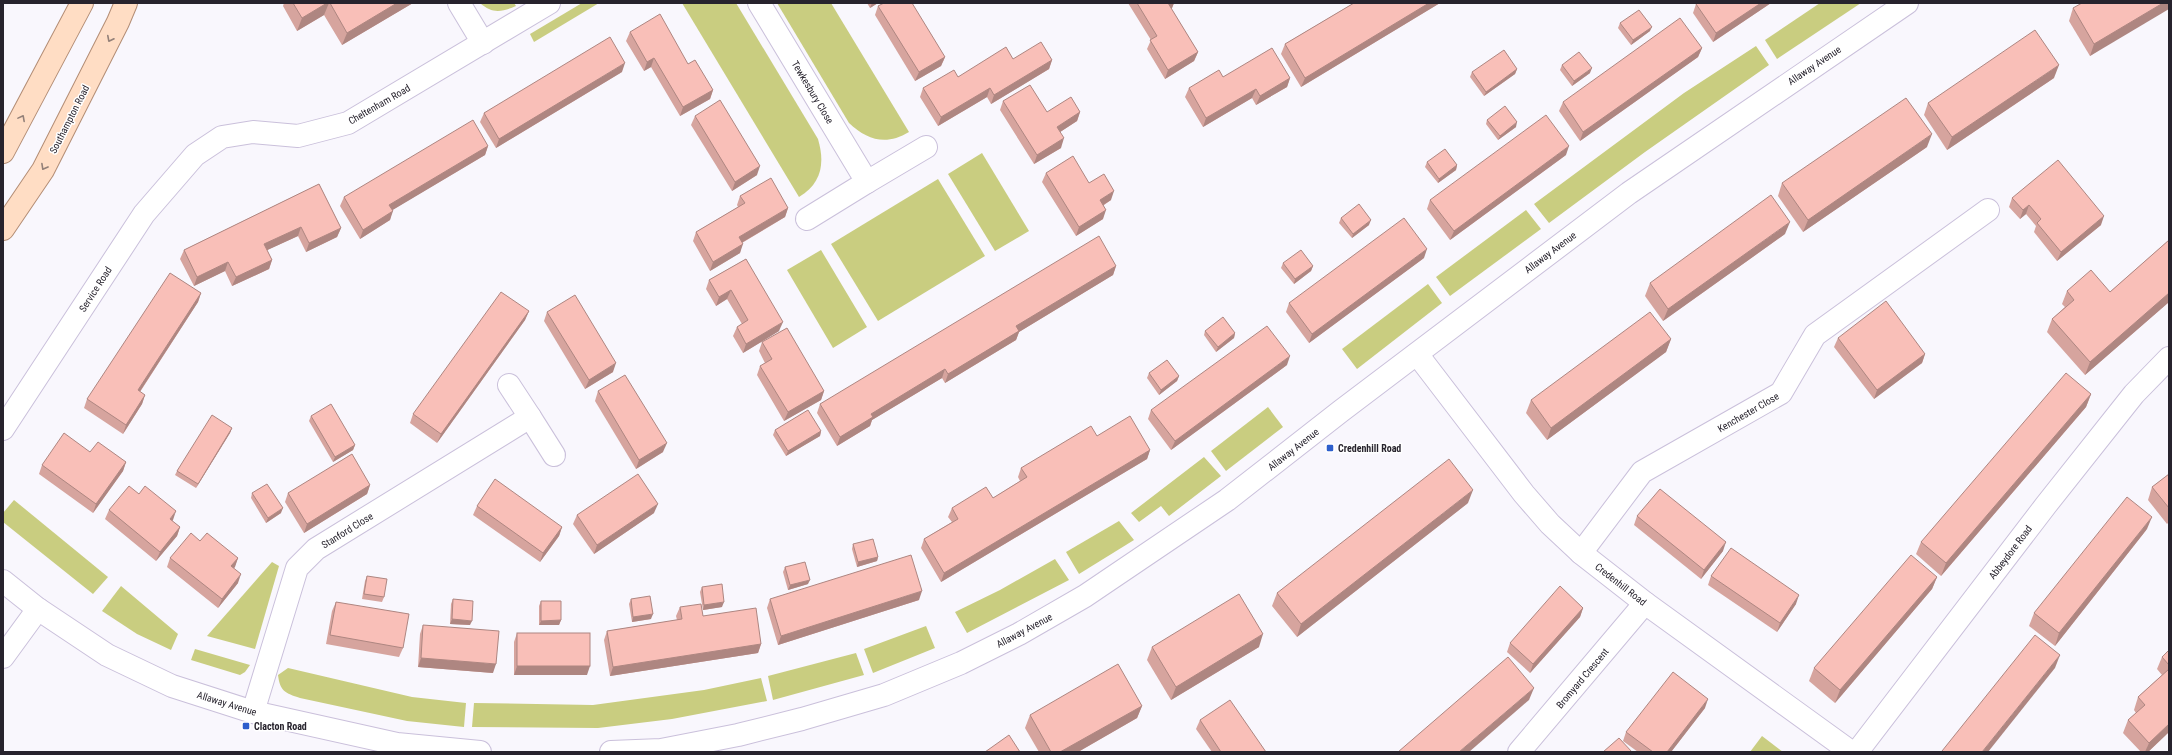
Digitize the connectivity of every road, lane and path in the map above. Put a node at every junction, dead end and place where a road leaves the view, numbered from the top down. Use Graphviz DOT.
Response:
graph roads {
  1 [pos="82,3"];
  2 [pos="126,3"];
  3 [pos="459,3"];
  4 [pos="549,3"];
  5 [pos="759,3"];
  6 [pos="1906,3"];
  7 [pos="483,43"];
  8 [pos="926,146"];
  9 [pos="3,152"];
  10 [pos="195,155"];
  11 [pos="867,182"];
  12 [pos="1988,210"];
  13 [pos="807,219"];
  14 [pos="3,229"];
  15 [pos="1417,354"];
  16 [pos="2169,358"];
  17 [pos="509,385"];
  18 [pos="530,417"];
  19 [pos="3,429"];
  20 [pos="554,454"];
  21 [pos="1582,553"];
  22 [pos="3,581"];
  23 [pos="1645,603"];
  24 [pos="38,609"];
  25 [pos="3,657"];
  26 [pos="253,712"];
  27 [pos="739,744"];
  28 [pos="396,748"];
  29 [pos="480,752"];
  30 [pos="611,752"];
  31 [pos="1519,752"];
  32 [pos="1851,752"];
  33 [pos="1857,752"];
  9 -- 1 [label="main road, one-way"];
  2 -- 14 [label="main road, Southampton Road, one-way"];
  3 -- 7 [label="street"];
  4 -- 7 [label="street, Cheltenham Road"];
  5 -- 11 [label="street, Tewkesbury Close"];
  6 -- 15 [label="street, Allaway Avenue"];
  7 -- 10 [label="street, Cheltenham Road"];
  8 -- 11 [label="street"];
  10 -- 19 [label="street, Service Road"];
  11 -- 13 [label="street"];
  12 -- 21 [label="street, Kenchester Close"];
  15 -- 21 [label="street, Credenhill Road"];
  15 -- 27 [label="street, Allaway Avenue"];
  16 -- 33 [label="street, Abbeydore Road"];
  17 -- 18 [label="street"];
  18 -- 20 [label="street"];
  18 -- 26 [label="street, Stanford Close"];
  21 -- 23 [label="street, Credenhill Road"];
  22 -- 24 [label="street, Allaway Avenue"];
  23 -- 31 [label="street, Bromyard Crescent"];
  23 -- 32 [label="street, Credenhill Road"];
  24 -- 25 [label="street"];
  24 -- 26 [label="street, Allaway Avenue"];
  26 -- 28 [label="street, Allaway Avenue"];
  27 -- 30 [label="street, Allaway Avenue"];
  28 -- 29 [label="street, Allaway Avenue"];
}
